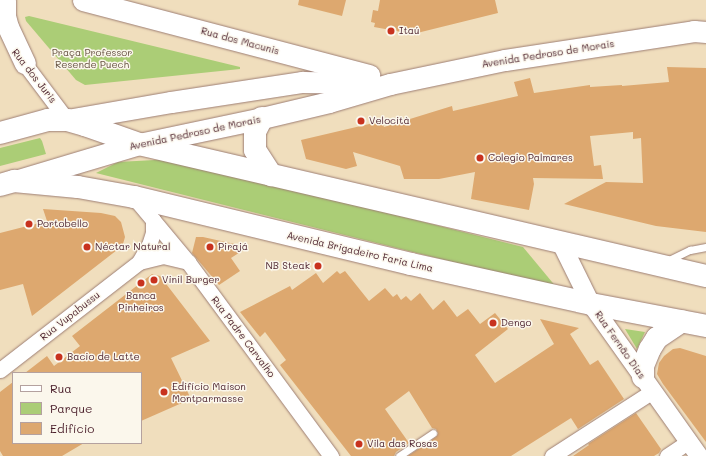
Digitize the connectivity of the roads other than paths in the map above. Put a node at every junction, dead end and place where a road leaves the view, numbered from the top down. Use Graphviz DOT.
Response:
graph roads {
  1 [pos="5,0"];
  2 [pos="83,0"];
  3 [pos="706,32"];
  4 [pos="0,33"];
  5 [pos="25,63"];
  6 [pos="393,83"];
  7 [pos="262,118"];
  8 [pos="67,120"];
  9 [pos="0,133"];
  10 [pos="139,144"];
  11 [pos="271,175"];
  12 [pos="7,183"];
  13 [pos="134,197"];
  14 [pos="153,220"];
  15 [pos="561,243"];
  16 [pos="706,247"];
  17 [pos="139,262"];
  18 [pos="188,262"];
  19 [pos="659,266"];
  20 [pos="706,276"];
  21 [pos="591,304"];
  22 [pos="682,321"];
  23 [pos="706,326"];
  24 [pos="0,370"];
  25 [pos="648,384"];
  26 [pos="433,432"];
  27 [pos="689,441"];
  28 [pos="331,456"];
  29 [pos="399,456"];
  30 [pos="552,456"];
  31 [pos="667,456"];
  32 [pos="699,456"];
  1 -- 5 [label="main road"];
  2 -- 6 [label="main road, Rua dos Macunis"];
  3 -- 6 [label="main road, Avenida Pedroso de Morais"];
  4 -- 5 [label="street, Rua dos Juris"];
  5 -- 8 [label="street, Rua dos Juris"];
  6 -- 7 [label="main road, Avenida Pedroso de Morais"];
  6 -- 8 [label="main road, Avenida Pedroso de Morais"];
  7 -- 10 [label="main road, Avenida Pedroso de Morais"];
  7 -- 11 [label="highway"];
  8 -- 9 [label="highway, Avenida Pedroso de Morais"];
  8 -- 10 [label="highway"];
  10 -- 11 [label="highway"];
  10 -- 12 [label="main road, Avenida Pedroso de Morais"];
  11 -- 15 [label="highway"];
  12 -- 13 [label="highway, Avenida Brigadeiro Faria Lima"];
  13 -- 14 [label="street"];
  13 -- 21 [label="highway, Avenida Brigadeiro Faria Lima"];
  14 -- 17 [label="street, Rua Vupabussu"];
  14 -- 18 [label="street, Rua Padre Carvalho"];
  15 -- 19 [label="highway"];
  15 -- 21 [label="street, Rua Fernão Dias"];
  16 -- 19 [label="lane"];
  17 -- 18 [label="street, Rua Vupabussu"];
  17 -- 24 [label="street, Rua Vupabussu"];
  18 -- 28 [label="street, Rua Padre Carvalho"];
  19 -- 20 [label="highway"];
  21 -- 22 [label="highway, Avenida Brigadeiro Faria Lima"];
  21 -- 25 [label="street, Rua Fernão Dias"];
  22 -- 23 [label="highway, Avenida Brigadeiro Faria Lima"];
  22 -- 25 [label="highway"];
  25 -- 27 [label="street, Rua Fernão Dias"];
  25 -- 30 [label="street"];
  26 -- 29 [label="lane"];
  27 -- 31 [label="street"];
  27 -- 32 [label="street, Rua Fernão Dias"];
}
